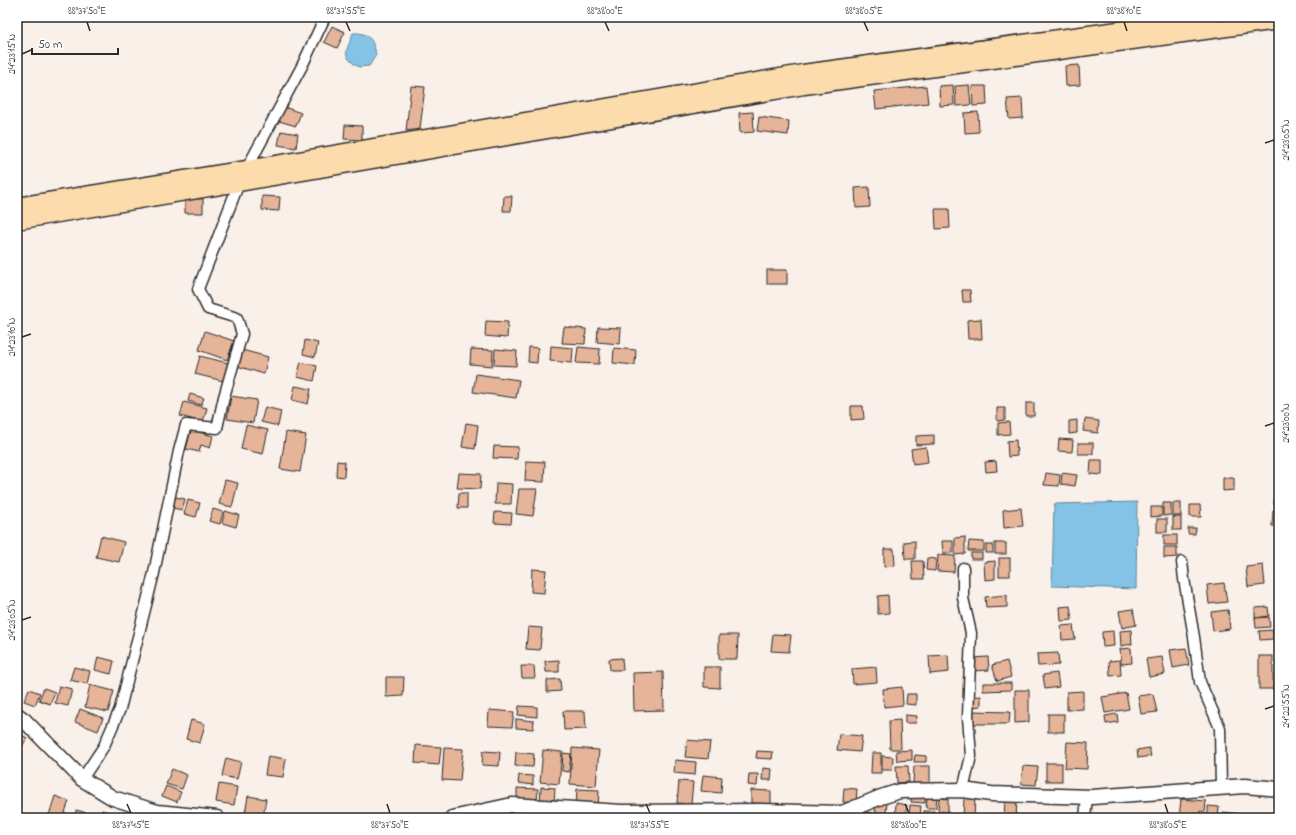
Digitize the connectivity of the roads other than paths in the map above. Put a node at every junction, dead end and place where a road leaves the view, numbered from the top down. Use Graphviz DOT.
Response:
graph roads {
  1 [pos="325,17"];
  2 [pos="1213,17"];
  3 [pos="1279,21"];
  4 [pos="246,169"];
  5 [pos="239,183"];
  6 [pos="17,206"];
  7 [pos="17,221"];
  8 [pos="1182,562"];
  9 [pos="962,568"];
  10 [pos="17,715"];
  11 [pos="82,779"];
  12 [pos="1221,788"];
  13 [pos="1279,789"];
  14 [pos="963,790"];
  15 [pos="1087,797"];
  16 [pos="761,814"];
  17 [pos="178,816"];
  18 [pos="217,818"];
  19 [pos="452,818"];
  20 [pos="1085,818"];
  1 -- 4 [label="street"];
  2 -- 4 [label="main road"];
  3 -- 5 [label="main road"];
  4 -- 5 [label="street"];
  4 -- 6 [label="main road"];
  5 -- 7 [label="main road"];
  5 -- 11 [label="street"];
  8 -- 12 [label="street"];
  9 -- 14 [label="street"];
  10 -- 11 [label="street"];
  11 -- 17 [label="street"];
  12 -- 13 [label="street"];
  12 -- 15 [label="street"];
  14 -- 15 [label="street"];
  14 -- 16 [label="street"];
  15 -- 20 [label="street"];
  16 -- 19 [label="street"];
  17 -- 18 [label="street"];
}
